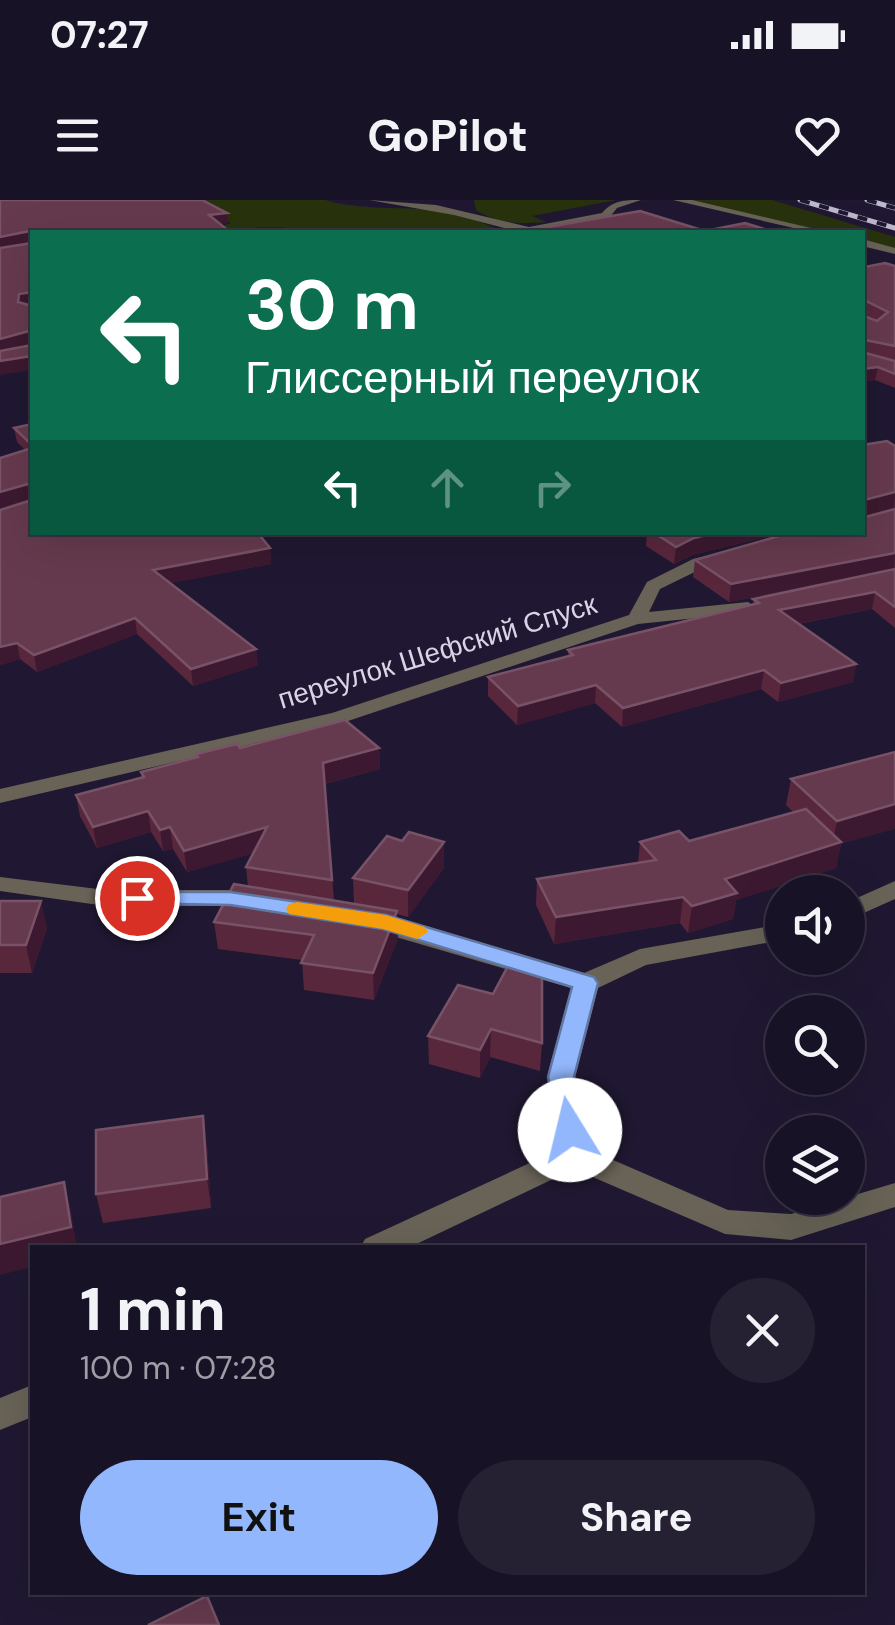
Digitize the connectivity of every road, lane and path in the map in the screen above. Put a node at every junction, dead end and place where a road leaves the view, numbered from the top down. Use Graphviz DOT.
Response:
graph roads {
  1 [pos="374,200"];
  2 [pos="471,200"];
  3 [pos="636,200"];
  4 [pos="678,200"];
  5 [pos="450,210"];
  6 [pos="517,230"];
  7 [pos="535,230"];
  8 [pos="814,230"];
  9 [pos="865,243"];
  10 [pos="895,251"];
  11 [pos="736,554"];
  12 [pos="764,605"];
  13 [pos="636,620"];
  14 [pos="0,796"];
  15 [pos="0,884"];
  16 [pos="895,889"];
  17 [pos="865,904"];
  18 [pos="289,908"];
  19 [pos="347,916"];
  20 [pos="765,937"];
  21 [pos="586,983"];
  22 [pos="574,1156"];
  23 [pos="895,1195"];
  24 [pos="382,1245"];
  25 [pos="30,1403"];
  26 [pos="0,1414"];
  1 -- 5 [label="street"];
  2 -- 5 [label="street"];
  3 -- 7 [label="street"];
  4 -- 8 [label="street"];
  5 -- 6 [label="street"];
  9 -- 10 [label="street"];
  11 -- 13 [label="street"];
  12 -- 13 [label="street, переулок Шефский Спуск"];
  13 -- 14 [label="street, переулок Шефский Спуск"];
  15 -- 18 [label="street"];
  16 -- 17 [label="street"];
  19 -- 21 [label="street"];
  20 -- 21 [label="street"];
  21 -- 22 [label="street"];
  22 -- 23 [label="street"];
  22 -- 24 [label="street"];
  25 -- 26 [label="street"];
}
